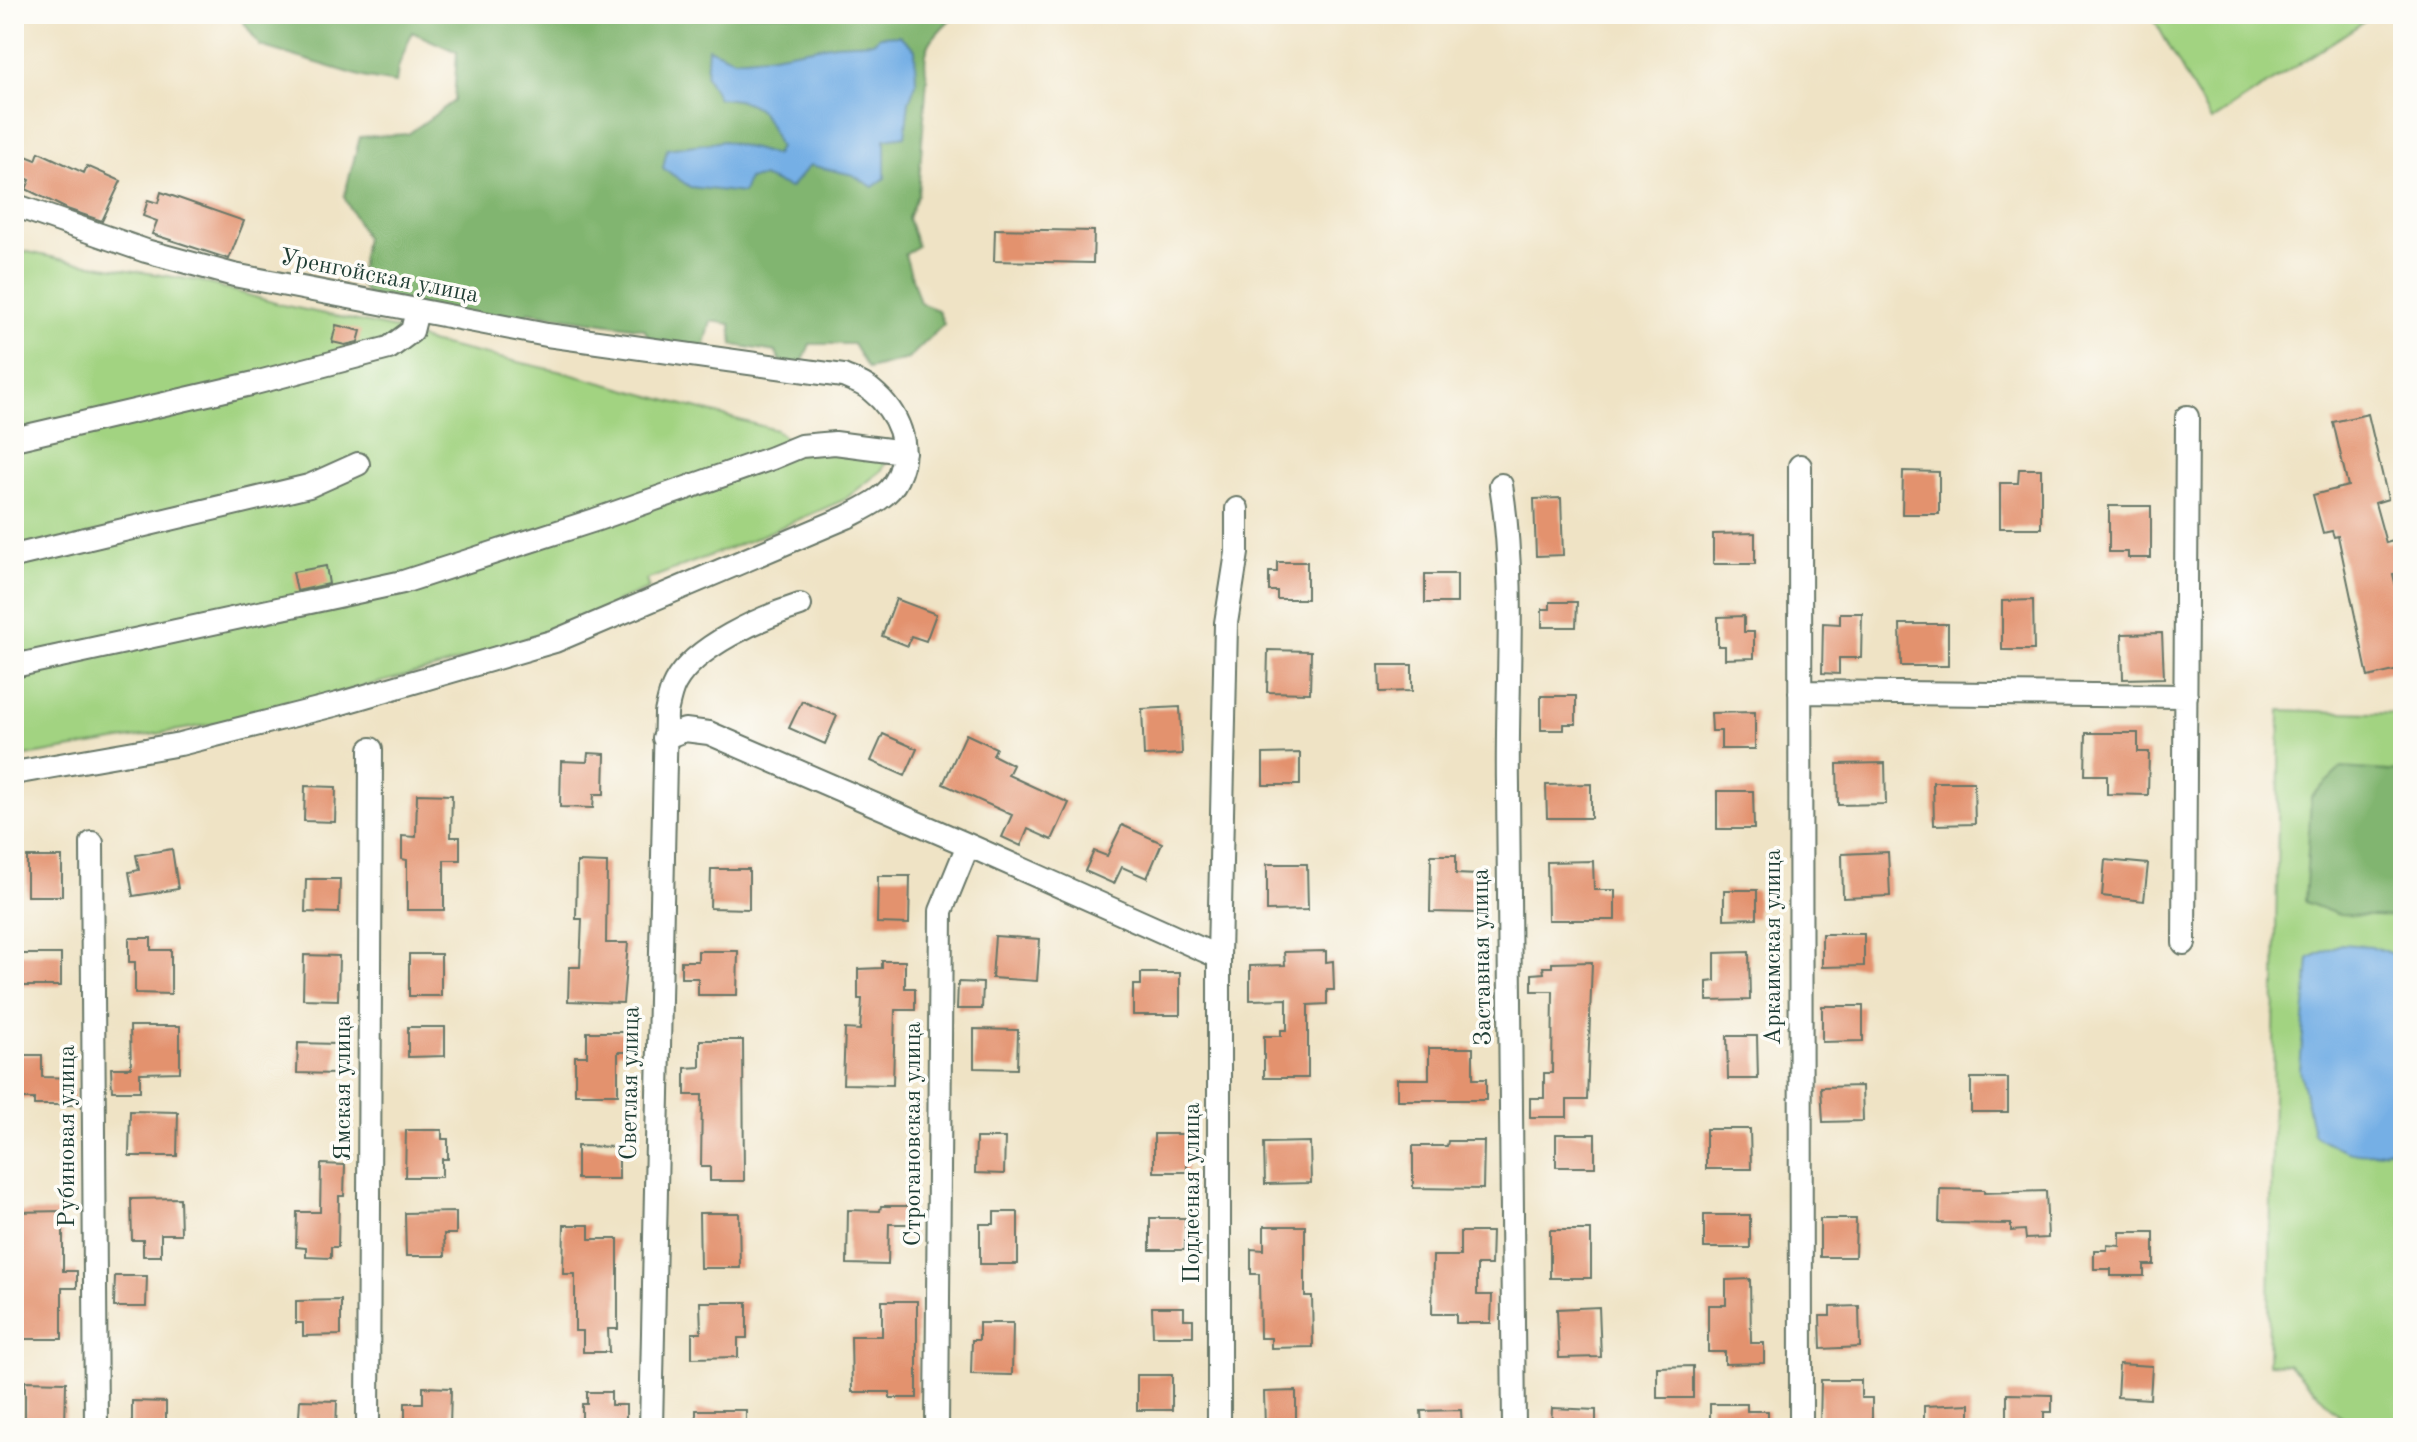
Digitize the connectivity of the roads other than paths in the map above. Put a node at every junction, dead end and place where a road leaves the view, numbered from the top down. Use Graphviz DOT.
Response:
graph roads {
  1 [pos="14,205"];
  2 [pos="417,311"];
  3 [pos="2187,417"];
  4 [pos="14,439"];
  5 [pos="904,452"];
  6 [pos="358,464"];
  7 [pos="1800,466"];
  8 [pos="1501,485"];
  9 [pos="1237,509"];
  10 [pos="14,556"];
  11 [pos="800,605"];
  12 [pos="14,666"];
  13 [pos="1800,692"];
  14 [pos="2186,696"];
  15 [pos="664,738"];
  16 [pos="371,749"];
  17 [pos="14,773"];
  18 [pos="92,843"];
  19 [pos="968,845"];
  20 [pos="2184,943"];
  21 [pos="1219,957"];
  22 [pos="96,1428"];
  23 [pos="368,1428"];
  24 [pos="651,1428"];
  25 [pos="937,1428"];
  26 [pos="1219,1428"];
  27 [pos="1514,1428"];
  28 [pos="1801,1428"];
  1 -- 2 [label="street, Уренгойская улица"];
  2 -- 4 [label="street"];
  2 -- 5 [label="street, Уренгойская улица"];
  3 -- 14 [label="street"];
  5 -- 12 [label="street"];
  5 -- 17 [label="street"];
  6 -- 10 [label="street"];
  7 -- 13 [label="street, Аркаимская улица"];
  8 -- 27 [label="street, Заставная улица"];
  9 -- 21 [label="street, Подлесная улица"];
  11 -- 15 [label="street, Светлая улица"];
  13 -- 14 [label="street"];
  13 -- 28 [label="street, Аркаимская улица"];
  14 -- 20 [label="street"];
  15 -- 19 [label="street"];
  15 -- 24 [label="street, Светлая улица"];
  16 -- 23 [label="street, Ямская улица"];
  18 -- 22 [label="street, Рубиновая улица"];
  19 -- 21 [label="street"];
  19 -- 25 [label="street, Строгановская улица"];
  21 -- 26 [label="street, Подлесная улица"];
}
